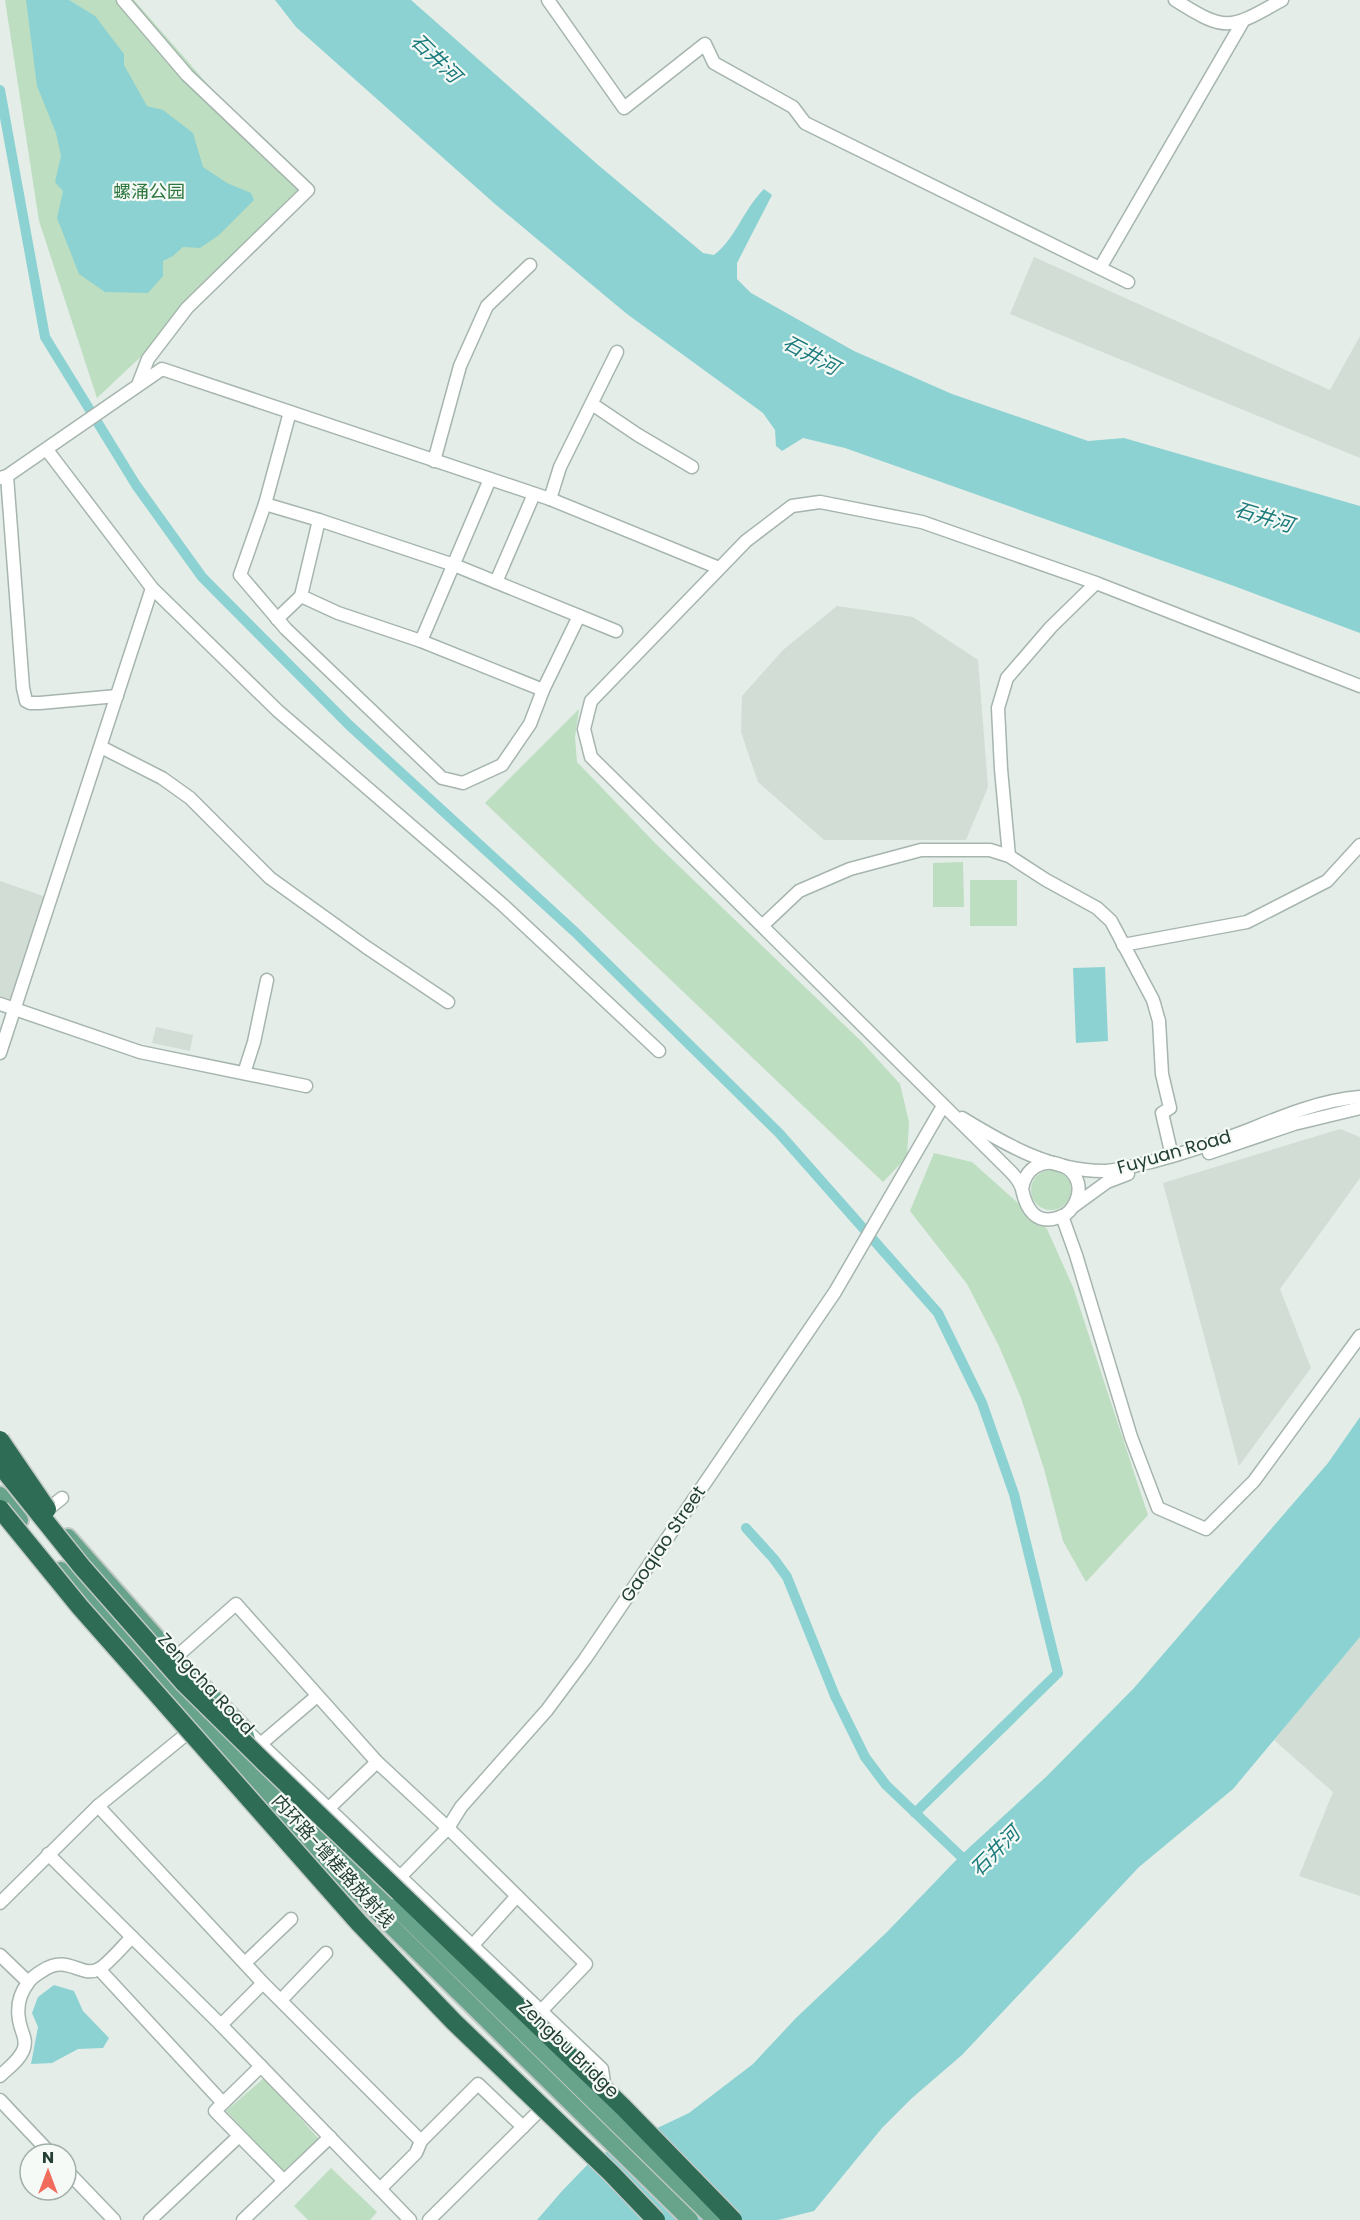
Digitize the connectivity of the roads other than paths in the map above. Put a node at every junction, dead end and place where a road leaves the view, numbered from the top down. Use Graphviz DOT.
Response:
graph roads {
  1 [pos="123,0"];
  2 [pos="548,0"];
  3 [pos="1175,0"];
  4 [pos="1282,0"];
  5 [pos="1242,23"];
  6 [pos="530,265"];
  7 [pos="1100,268"];
  8 [pos="1128,282"];
  9 [pos="617,352"];
  10 [pos="137,386"];
  11 [pos="592,404"];
  12 [pos="290,412"];
  13 [pos="47,450"];
  14 [pos="434,460"];
  15 [pos="692,467"];
  16 [pos="4,477"];
  17 [pos="490,479"];
  18 [pos="534,494"];
  19 [pos="550,499"];
  20 [pos="265,504"];
  21 [pos="319,520"];
  22 [pos="454,564"];
  23 [pos="719,568"];
  24 [pos="496,582"];
  25 [pos="1096,584"];
  26 [pos="152,588"];
  27 [pos="301,596"];
  28 [pos="579,616"];
  29 [pos="277,619"];
  30 [pos="616,631"];
  31 [pos="421,641"];
  32 [pos="1360,686"];
  33 [pos="543,690"];
  34 [pos="117,696"];
  35 [pos="101,747"];
  36 [pos="1360,845"];
  37 [pos="1009,856"];
  38 [pos="763,925"];
  39 [pos="1123,945"];
  40 [pos="267,980"];
  41 [pos="448,1002"];
  42 [pos="0,1004"];
  43 [pos="15,1010"];
  44 [pos="659,1051"];
  45 [pos="0,1053"];
  46 [pos="244,1073"];
  47 [pos="306,1086"];
  48 [pos="1360,1097"];
  49 [pos="943,1106"];
  50 [pos="1360,1108"];
  51 [pos="1309,1113"];
  52 [pos="1172,1156"];
  53 [pos="1056,1163"];
  54 [pos="1022,1189"];
  55 [pos="1073,1208"];
  56 [pos="1062,1216"];
  57 [pos="1360,1335"];
  58 [pos="0,1440"];
  59 [pos="0,1450"];
  60 [pos="0,1465"];
  61 [pos="0,1478"];
  62 [pos="0,1495"];
  63 [pos="62,1498"];
  64 [pos="0,1509"];
  65 [pos="40,1515"];
  66 [pos="0,1522"];
  67 [pos="82,1567"];
  68 [pos="61,1570"];
  69 [pos="64,1600"];
  70 [pos="175,1658"];
  71 [pos="118,1660"];
  72 [pos="151,1673"];
  73 [pos="177,1685"];
  74 [pos="206,1691"];
  75 [pos="317,1696"];
  76 [pos="198,1724"];
  77 [pos="185,1736"];
  78 [pos="254,1754"];
  79 [pos="377,1762"];
  80 [pos="99,1806"];
  81 [pos="328,1809"];
  82 [pos="448,1828"];
  83 [pos="281,1846"];
  84 [pos="48,1854"];
  85 [pos="326,1863"];
  86 [pos="400,1877"];
  87 [pos="517,1896"];
  88 [pos="0,1903"];
  89 [pos="388,1912"];
  90 [pos="291,1919"];
  91 [pos="132,1937"];
  92 [pos="472,1946"];
  93 [pos="326,1953"];
  94 [pos="0,1955"];
  95 [pos="245,1964"];
  96 [pos="99,1969"];
  97 [pos="28,1982"];
  98 [pos="263,1983"];
  99 [pos="522,1994"];
  100 [pos="281,2000"];
  101 [pos="541,2012"];
  102 [pos="221,2025"];
  103 [pos="470,2047"];
  104 [pos="261,2066"];
  105 [pos="493,2071"];
  106 [pos="0,2076"];
  107 [pos="0,2100"];
  108 [pos="223,2103"];
  109 [pos="538,2112"];
  110 [pos="523,2127"];
  111 [pos="239,2136"];
  112 [pos="330,2137"];
  113 [pos="421,2141"];
  114 [pos="40,2142"];
  115 [pos="284,2181"];
  116 [pos="78,2182"];
  117 [pos="381,2189"];
  118 [pos="114,2220"];
  119 [pos="150,2220"];
  120 [pos="243,2220"];
  121 [pos="410,2220"];
  122 [pos="429,2220"];
  123 [pos="656,2220"];
  124 [pos="690,2220"];
  125 [pos="715,2220"];
  126 [pos="733,2220"];
  1 -- 10 [label="street"];
  2 -- 7 [label="street"];
  3 -- 5 [label="street"];
  4 -- 5 [label="street"];
  5 -- 7 [label="street"];
  6 -- 14 [label="street"];
  7 -- 8 [label="street"];
  9 -- 11 [label="street"];
  10 -- 12 [label="street"];
  10 -- 13 [label="street"];
  11 -- 15 [label="street"];
  11 -- 19 [label="street"];
  12 -- 14 [label="street"];
  12 -- 20 [label="street"];
  13 -- 16 [label="street"];
  13 -- 26 [label="street"];
  14 -- 17 [label="street"];
  16 -- 34 [label="street"];
  17 -- 18 [label="street"];
  17 -- 22 [label="street"];
  18 -- 19 [label="street"];
  18 -- 24 [label="street"];
  19 -- 23 [label="street"];
  20 -- 21 [label="street"];
  20 -- 29 [label="street"];
  21 -- 22 [label="street"];
  21 -- 27 [label="street"];
  22 -- 24 [label="street"];
  22 -- 31 [label="street"];
  23 -- 25 [label="street"];
  23 -- 38 [label="street"];
  24 -- 28 [label="street"];
  25 -- 32 [label="street"];
  25 -- 37 [label="street"];
  26 -- 34 [label="street"];
  26 -- 44 [label="street"];
  27 -- 29 [label="street"];
  27 -- 31 [label="street"];
  28 -- 30 [label="street"];
  28 -- 33 [label="street"];
  29 -- 33 [label="street"];
  31 -- 33 [label="street"];
  34 -- 35 [label="street"];
  35 -- 41 [label="street"];
  35 -- 43 [label="street"];
  36 -- 39 [label="street"];
  37 -- 38 [label="street"];
  37 -- 39 [label="street"];
  38 -- 49 [label="street"];
  39 -- 52 [label="street"];
  40 -- 46 [label="street"];
  42 -- 43 [label="street"];
  43 -- 45 [label="street"];
  43 -- 46 [label="street"];
  46 -- 47 [label="street"];
  48 -- 51 [label="street"];
  49 -- 53 [label="street, Fuyuan Road"];
  49 -- 54 [label="street"];
  49 -- 82 [label="street, Gaoqiao Street"];
  50 -- 51 [label="street"];
  51 -- 52 [label="street, Fuyuan Road"];
  51 -- 55 [label="street, Fuyuan Road"];
  52 -- 53 [label="street, Fuyuan Road"];
  53 -- 54 [label="street"];
  53 -- 55 [label="street"];
  54 -- 56 [label="street"];
  55 -- 56 [label="street"];
  56 -- 57 [label="street"];
  58 -- 67 [label="highway, bridge"];
  59 -- 65 [label="main road"];
  60 -- 67 [label="highway, bridge"];
  61 -- 65 [label="main road, Zengcha Road"];
  62 -- 68 [label="main road, Zengcha Road"];
  63 -- 65 [label="street"];
  64 -- 123 [label="highway, 内环路-增槎路放射线, bridge"];
  65 -- 70 [label="main road"];
  65 -- 73 [label="main road, Zengcha Road"];
  66 -- 69 [label="main road"];
  67 -- 126 [label="highway, 内环路-增槎路放射线, bridge"];
  68 -- 69 [label="main road"];
  68 -- 72 [label="main road, Zengcha Road"];
  69 -- 71 [label="main road"];
  70 -- 74 [label="main road"];
  70 -- 75 [label="street"];
  71 -- 72 [label="main road"];
  71 -- 77 [label="main road"];
  72 -- 76 [label="main road, Zengcha Road"];
  73 -- 74 [label="main road"];
  73 -- 78 [label="main road, Zengcha Road"];
  74 -- 78 [label="main road"];
  75 -- 78 [label="street"];
  75 -- 79 [label="street"];
  76 -- 77 [label="street"];
  76 -- 85 [label="main road, Zengcha Road"];
  77 -- 80 [label="street"];
  77 -- 83 [label="main road"];
  78 -- 81 [label="street"];
  78 -- 89 [label="main road, Zengcha Road"];
  79 -- 81 [label="street"];
  79 -- 82 [label="street"];
  80 -- 84 [label="street"];
  80 -- 95 [label="street"];
  81 -- 86 [label="street"];
  82 -- 86 [label="street, Gaoqiao Street"];
  82 -- 87 [label="street"];
  83 -- 85 [label="main road"];
  83 -- 103 [label="street"];
  84 -- 88 [label="street"];
  84 -- 91 [label="street"];
  85 -- 89 [label="main road, Zengcha Road"];
  86 -- 92 [label="street"];
  87 -- 92 [label="street"];
  87 -- 101 [label="street"];
  89 -- 124 [label="main road, Zengbu Bridge, bridge"];
  89 -- 125 [label="main road, Zengbu Bridge, bridge"];
  90 -- 95 [label="street"];
  91 -- 96 [label="street"];
  91 -- 102 [label="street"];
  92 -- 99 [label="street"];
  93 -- 100 [label="street"];
  94 -- 97 [label="street"];
  95 -- 98 [label="street"];
  96 -- 97 [label="street"];
  96 -- 108 [label="street"];
  97 -- 106 [label="street"];
  98 -- 100 [label="street"];
  98 -- 102 [label="street"];
  99 -- 101 [label="street"];
  99 -- 103 [label="street"];
  100 -- 113 [label="street"];
  101 -- 105 [label="street"];
  101 -- 109 [label="street"];
  102 -- 104 [label="street"];
  103 -- 105 [label="street"];
  104 -- 108 [label="street"];
  104 -- 112 [label="street"];
  105 -- 109 [label="street"];
  107 -- 114 [label="street"];
  108 -- 111 [label="street"];
  109 -- 110 [label="street"];
  110 -- 113 [label="street"];
  110 -- 122 [label="street"];
  111 -- 115 [label="street"];
  111 -- 119 [label="street"];
  112 -- 115 [label="street"];
  112 -- 117 [label="street"];
  113 -- 117 [label="street"];
  115 -- 120 [label="street"];
  116 -- 118 [label="street"];
  117 -- 121 [label="street"];
}
